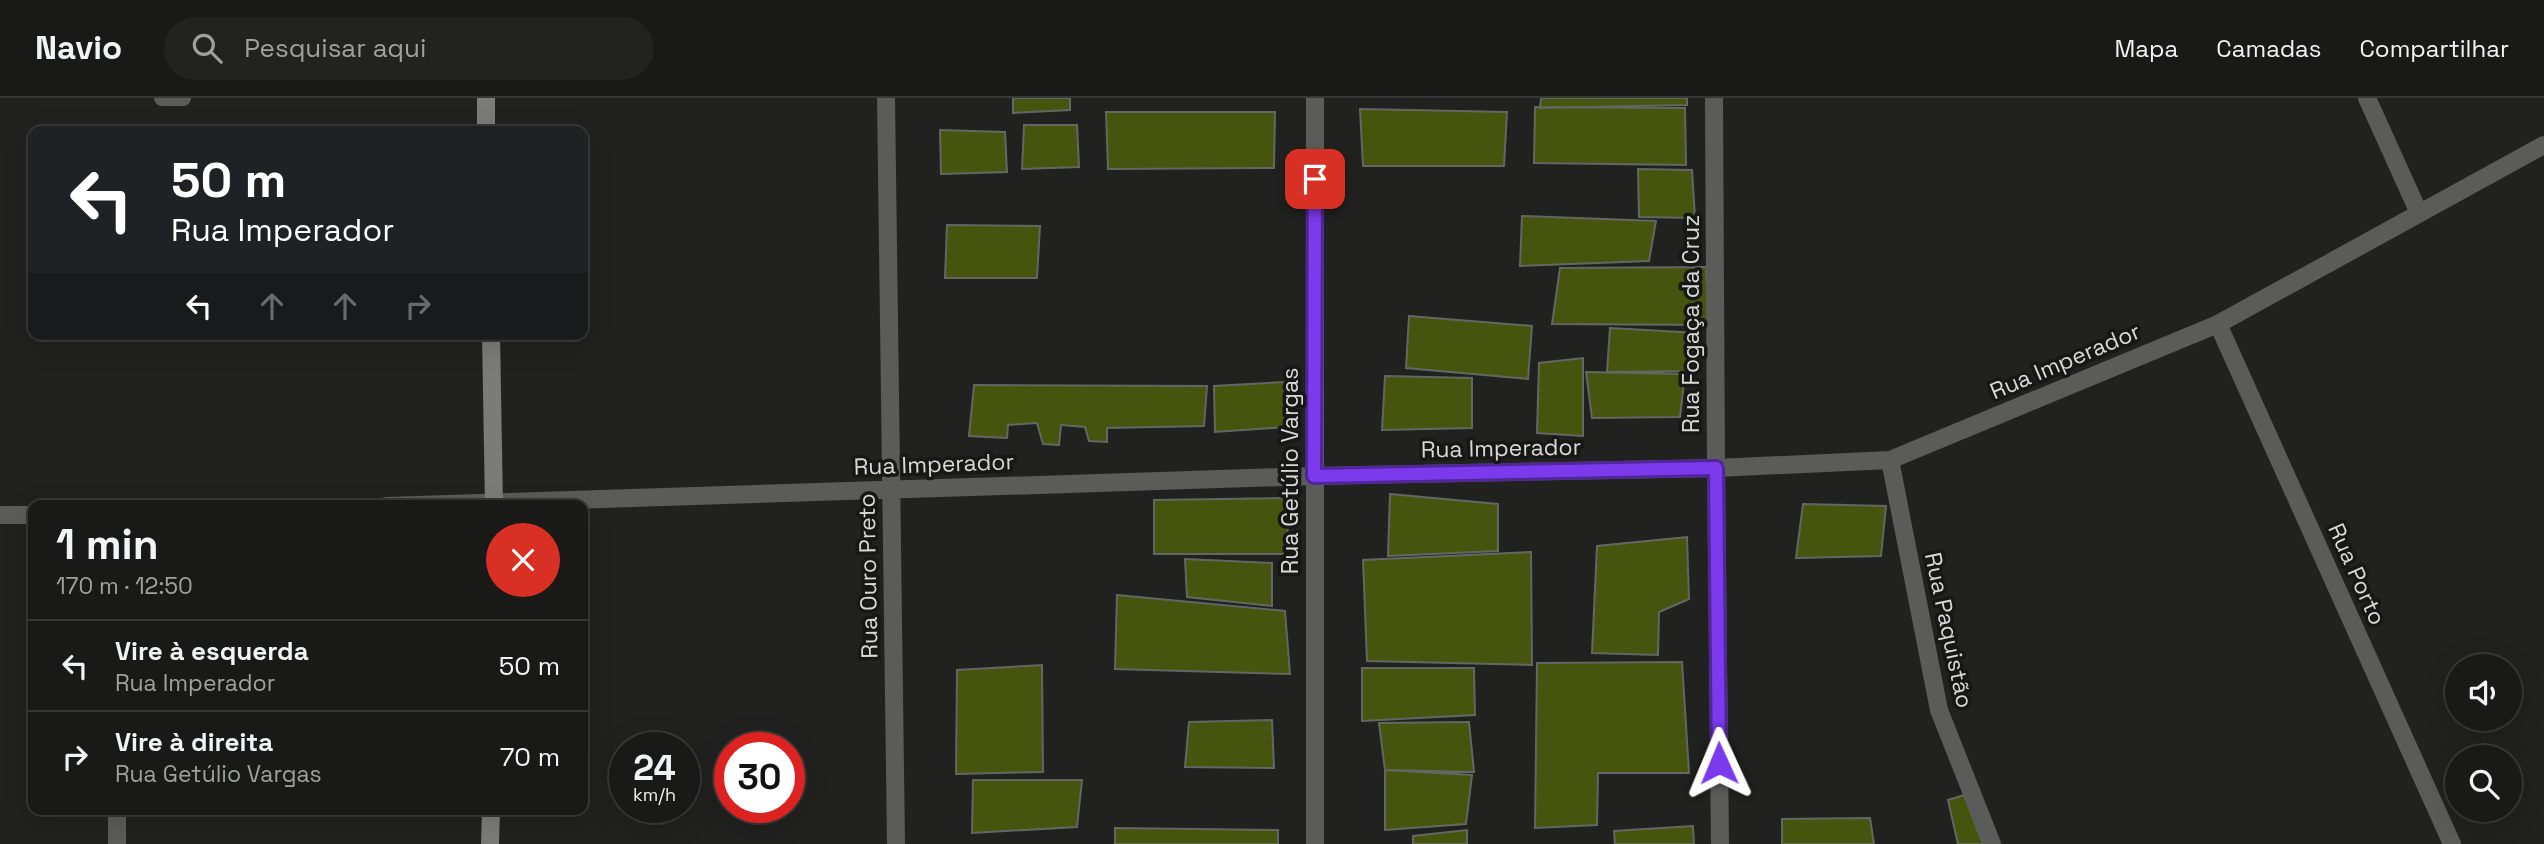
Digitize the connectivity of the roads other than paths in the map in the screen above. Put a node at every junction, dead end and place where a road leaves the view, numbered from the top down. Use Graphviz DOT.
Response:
graph roads {
  1 [pos="162,98"];
  2 [pos="183,98"];
  3 [pos="486,98"];
  4 [pos="886,98"];
  5 [pos="1315,98"];
  6 [pos="1714,98"];
  7 [pos="2367,98"];
  8 [pos="486,126"];
  9 [pos="2544,145"];
  10 [pos="2419,213"];
  11 [pos="2218,324"];
  12 [pos="491,340"];
  13 [pos="1891,460"];
  14 [pos="1716,468"];
  15 [pos="1314,476"];
  16 [pos="892,490"];
  17 [pos="495,500"];
  18 [pos="588,501"];
  19 [pos="0,515"];
  20 [pos="28,515"];
  21 [pos="117,815"];
  22 [pos="491,815"];
  23 [pos="117,844"];
  24 [pos="490,844"];
  25 [pos="896,844"];
  26 [pos="1315,844"];
  27 [pos="1720,844"];
  28 [pos="1992,844"];
  29 [pos="2452,844"];
  1 -- 2 [label="lane"];
  3 -- 8 [label="street"];
  4 -- 16 [label="street, Rua Ouro Preto"];
  5 -- 15 [label="street, Rua Getúlio Vargas"];
  6 -- 14 [label="street, Rua Fogaça da Cruz"];
  7 -- 10 [label="street"];
  9 -- 10 [label="street, Rua Imperador"];
  10 -- 11 [label="street, Rua Imperador"];
  11 -- 13 [label="street, Rua Imperador"];
  11 -- 29 [label="street, Rua Porto"];
  12 -- 17 [label="street"];
  13 -- 14 [label="street, Rua Imperador"];
  13 -- 28 [label="street, Rua Paquistão"];
  14 -- 15 [label="street, Rua Imperador"];
  14 -- 27 [label="street, Rua Fogaça da Cruz"];
  15 -- 16 [label="street, Rua Imperador"];
  15 -- 26 [label="street, Rua Getúlio Vargas"];
  16 -- 18 [label="street, Rua Imperador"];
  16 -- 25 [label="street, Rua Ouro Preto"];
  19 -- 20 [label="street"];
  21 -- 23 [label="street"];
  22 -- 24 [label="street"];
}
